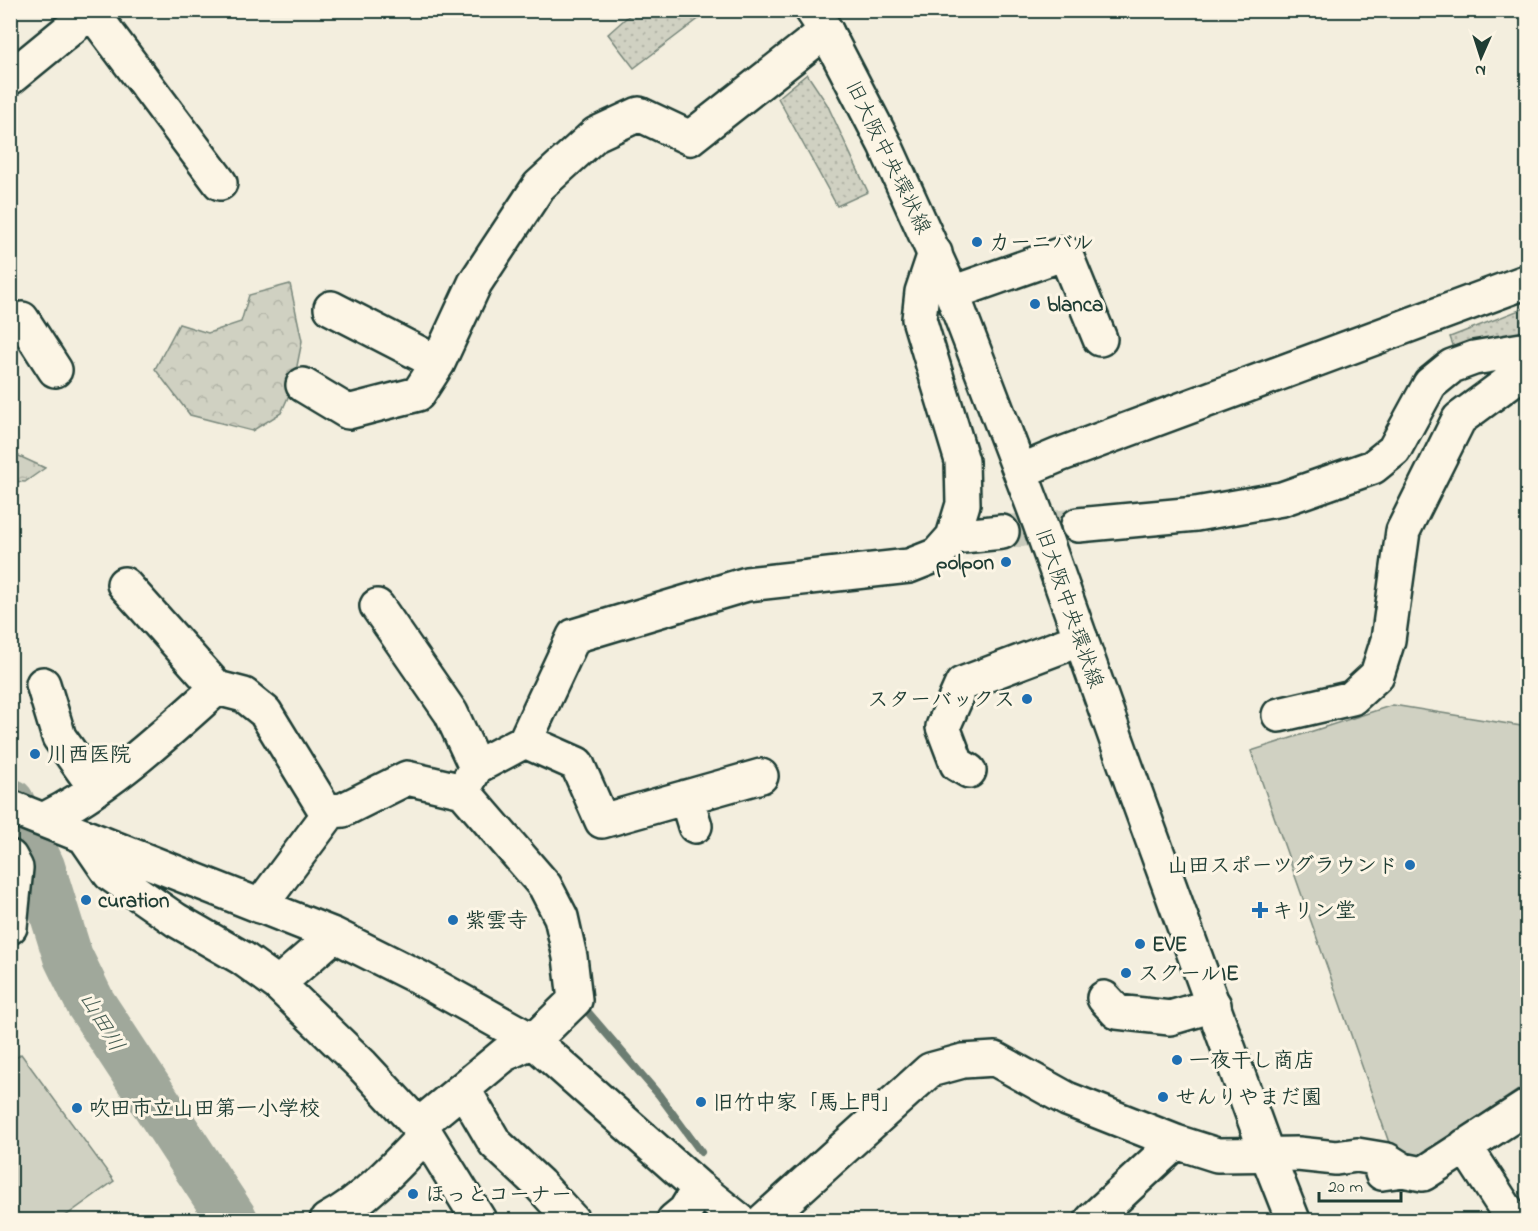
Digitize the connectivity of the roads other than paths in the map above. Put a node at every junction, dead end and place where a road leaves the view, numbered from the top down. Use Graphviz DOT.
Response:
graph roads {
  1 [pos="92,11"];
  2 [pos="819,21"];
  3 [pos="10,78"];
  4 [pos="220,183"];
  5 [pos="935,254"];
  6 [pos="1527,281"];
  7 [pos="952,293"];
  8 [pos="331,308"];
  9 [pos="10,325"];
  10 [pos="1100,339"];
  11 [pos="1527,350"];
  12 [pos="438,363"];
  13 [pos="1527,368"];
  14 [pos="55,370"];
  15 [pos="303,385"];
  16 [pos="1021,471"];
  17 [pos="1078,525"];
  18 [pos="1002,532"];
  19 [pos="953,537"];
  20 [pos="123,584"];
  21 [pos="376,606"];
  22 [pos="1081,639"];
  23 [pos="44,684"];
  24 [pos="217,688"];
  25 [pos="1279,716"];
  26 [pos="525,741"];
  27 [pos="969,771"];
  28 [pos="760,776"];
  29 [pos="469,779"];
  30 [pos="96,789"];
  31 [pos="10,807"];
  32 [pos="331,811"];
  33 [pos="45,819"];
  34 [pos="84,836"];
  35 [pos="10,857"];
  36 [pos="260,906"];
  37 [pos="10,927"];
  38 [pos="334,935"];
  39 [pos="278,984"];
  40 [pos="1104,998"];
  41 [pos="1214,1005"];
  42 [pos="533,1041"];
  43 [pos="464,1090"];
  44 [pos="1527,1107"];
  45 [pos="422,1130"];
  46 [pos="1176,1142"];
  47 [pos="1465,1146"];
  48 [pos="1267,1154"];
  49 [pos="699,1188"];
  50 [pos="1099,1218"];
  51 [pos="327,1221"];
  52 [pos="479,1221"];
  53 [pos="572,1221"];
  54 [pos="674,1221"];
  55 [pos="739,1221"];
  56 [pos="764,1221"];
  57 [pos="1293,1221"];
  58 [pos="1513,1221"];
  1 -- 3 [label="street"];
  1 -- 4 [label="street"];
  2 -- 5 [label="street, 旧大阪中央環状線"];
  2 -- 12 [label="street"];
  5 -- 7 [label="street, 旧大阪中央環状線"];
  5 -- 19 [label="street"];
  6 -- 16 [label="street"];
  7 -- 10 [label="street"];
  7 -- 16 [label="street, 旧大阪中央環状線"];
  8 -- 12 [label="street"];
  9 -- 14 [label="street"];
  11 -- 17 [label="street"];
  12 -- 15 [label="street"];
  13 -- 25 [label="street"];
  16 -- 22 [label="street, 旧大阪中央環状線"];
  18 -- 19 [label="street"];
  19 -- 26 [label="street"];
  20 -- 24 [label="street"];
  21 -- 29 [label="street"];
  22 -- 27 [label="street"];
  22 -- 41 [label="street, 旧大阪中央環状線"];
  23 -- 30 [label="street"];
  24 -- 30 [label="street"];
  24 -- 32 [label="street"];
  26 -- 28 [label="street"];
  26 -- 29 [label="street"];
  29 -- 32 [label="street"];
  29 -- 42 [label="street"];
  30 -- 33 [label="street"];
  31 -- 33 [label="street"];
  32 -- 36 [label="street"];
  33 -- 34 [label="street"];
  34 -- 36 [label="street"];
  34 -- 39 [label="street"];
  35 -- 37 [label="street"];
  36 -- 38 [label="street"];
  38 -- 39 [label="street"];
  38 -- 42 [label="street"];
  39 -- 45 [label="street"];
  40 -- 41 [label="street"];
  41 -- 48 [label="street, 旧大阪中央環状線"];
  42 -- 43 [label="street"];
  42 -- 49 [label="street"];
  43 -- 45 [label="street"];
  43 -- 53 [label="street"];
  44 -- 47 [label="street"];
  45 -- 51 [label="street"];
  45 -- 52 [label="street"];
  46 -- 48 [label="street"];
  46 -- 50 [label="street"];
  46 -- 56 [label="street"];
  47 -- 48 [label="street"];
  47 -- 58 [label="street"];
  48 -- 57 [label="street, 旧大阪中央環状線"];
  49 -- 54 [label="street"];
  49 -- 55 [label="street"];
}
